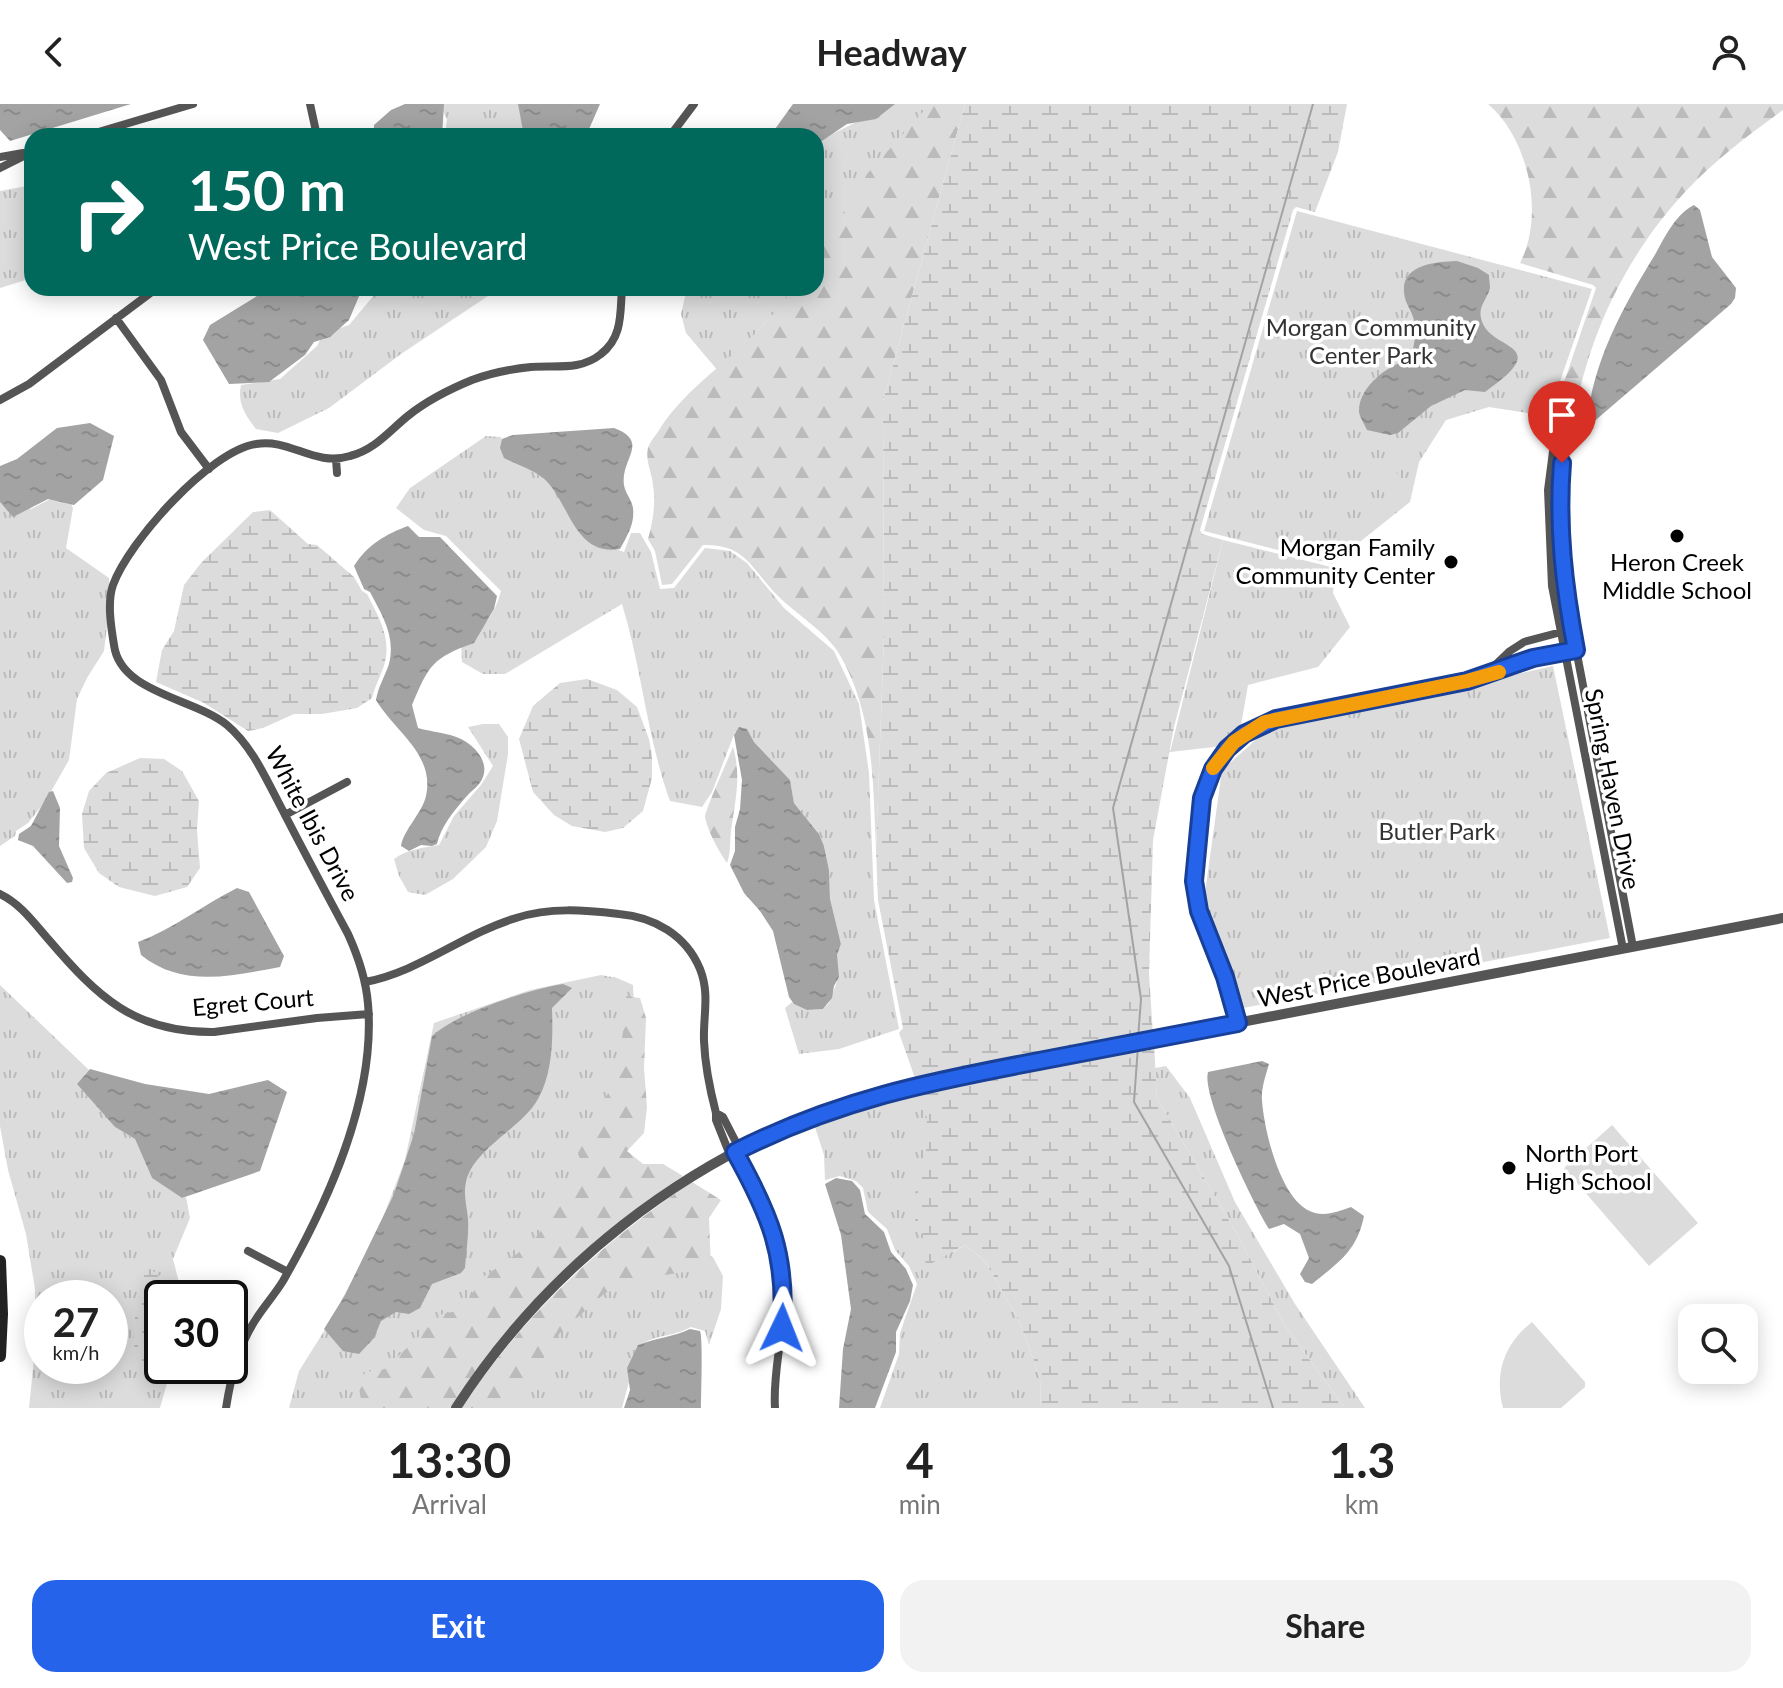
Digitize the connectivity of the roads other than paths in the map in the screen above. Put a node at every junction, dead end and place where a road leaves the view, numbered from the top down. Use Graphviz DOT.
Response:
graph roads {
  1 [pos="193,104"];
  2 [pos="310,104"];
  3 [pos="694,104"];
  4 [pos="112,128"];
  5 [pos="315,128"];
  6 [pos="676,128"];
  7 [pos="24,153"];
  8 [pos="24,156"];
  9 [pos="0,157"];
  10 [pos="0,168"];
  11 [pos="146,296"];
  12 [pos="621,296"];
  13 [pos="116,318"];
  14 [pos="1560,398"];
  15 [pos="0,400"];
  16 [pos="1572,401"];
  17 [pos="336,459"];
  18 [pos="209,469"];
  19 [pos="337,473"];
  20 [pos="1572,630"];
  21 [pos="1560,632"];
  22 [pos="1576,650"];
  23 [pos="1564,652"];
  24 [pos="1480,678"];
  25 [pos="347,782"];
  26 [pos="285,815"];
  27 [pos="0,894"];
  28 [pos="1783,918"];
  29 [pos="1628,948"];
  30 [pos="365,982"];
  31 [pos="369,1014"];
  32 [pos="1238,1023"];
  33 [pos="735,1152"];
  34 [pos="248,1251"];
  35 [pos="0,1261"];
  36 [pos="288,1272"];
  37 [pos="0,1356"];
  38 [pos="226,1408"];
  39 [pos="456,1408"];
  40 [pos="775,1408"];
  1 -- 4 [label="street"];
  2 -- 5 [label="street"];
  3 -- 6 [label="street"];
  7 -- 9 [label="street"];
  8 -- 10 [label="street"];
  11 -- 13 [label="street"];
  12 -- 17 [label="street"];
  13 -- 15 [label="street"];
  13 -- 18 [label="street"];
  14 -- 21 [label="street, Spring Haven Drive"];
  16 -- 20 [label="street, Spring Haven Drive"];
  17 -- 18 [label="street, White Ibis Drive"];
  17 -- 19 [label="street"];
  18 -- 26 [label="street, White Ibis Drive"];
  20 -- 21 [label="street"];
  20 -- 22 [label="street, Spring Haven Drive"];
  21 -- 23 [label="street, Spring Haven Drive"];
  21 -- 24 [label="street"];
  22 -- 23 [label="street"];
  22 -- 29 [label="street, Spring Haven Drive"];
  23 -- 24 [label="street"];
  23 -- 29 [label="street, Spring Haven Drive"];
  24 -- 32 [label="street"];
  25 -- 26 [label="street"];
  26 -- 30 [label="street, White Ibis Drive"];
  27 -- 31 [label="street, Egret Court"];
  28 -- 29 [label="street, West Price Boulevard"];
  29 -- 32 [label="street, West Price Boulevard"];
  30 -- 31 [label="street, White Ibis Drive"];
  30 -- 33 [label="street"];
  31 -- 36 [label="street, White Ibis Drive"];
  32 -- 33 [label="street, West Price Boulevard"];
  33 -- 39 [label="street, West Price Boulevard"];
  33 -- 40 [label="street"];
  34 -- 36 [label="street"];
  35 -- 37 [label="main road"];
  36 -- 38 [label="street, White Ibis Drive"];
}
